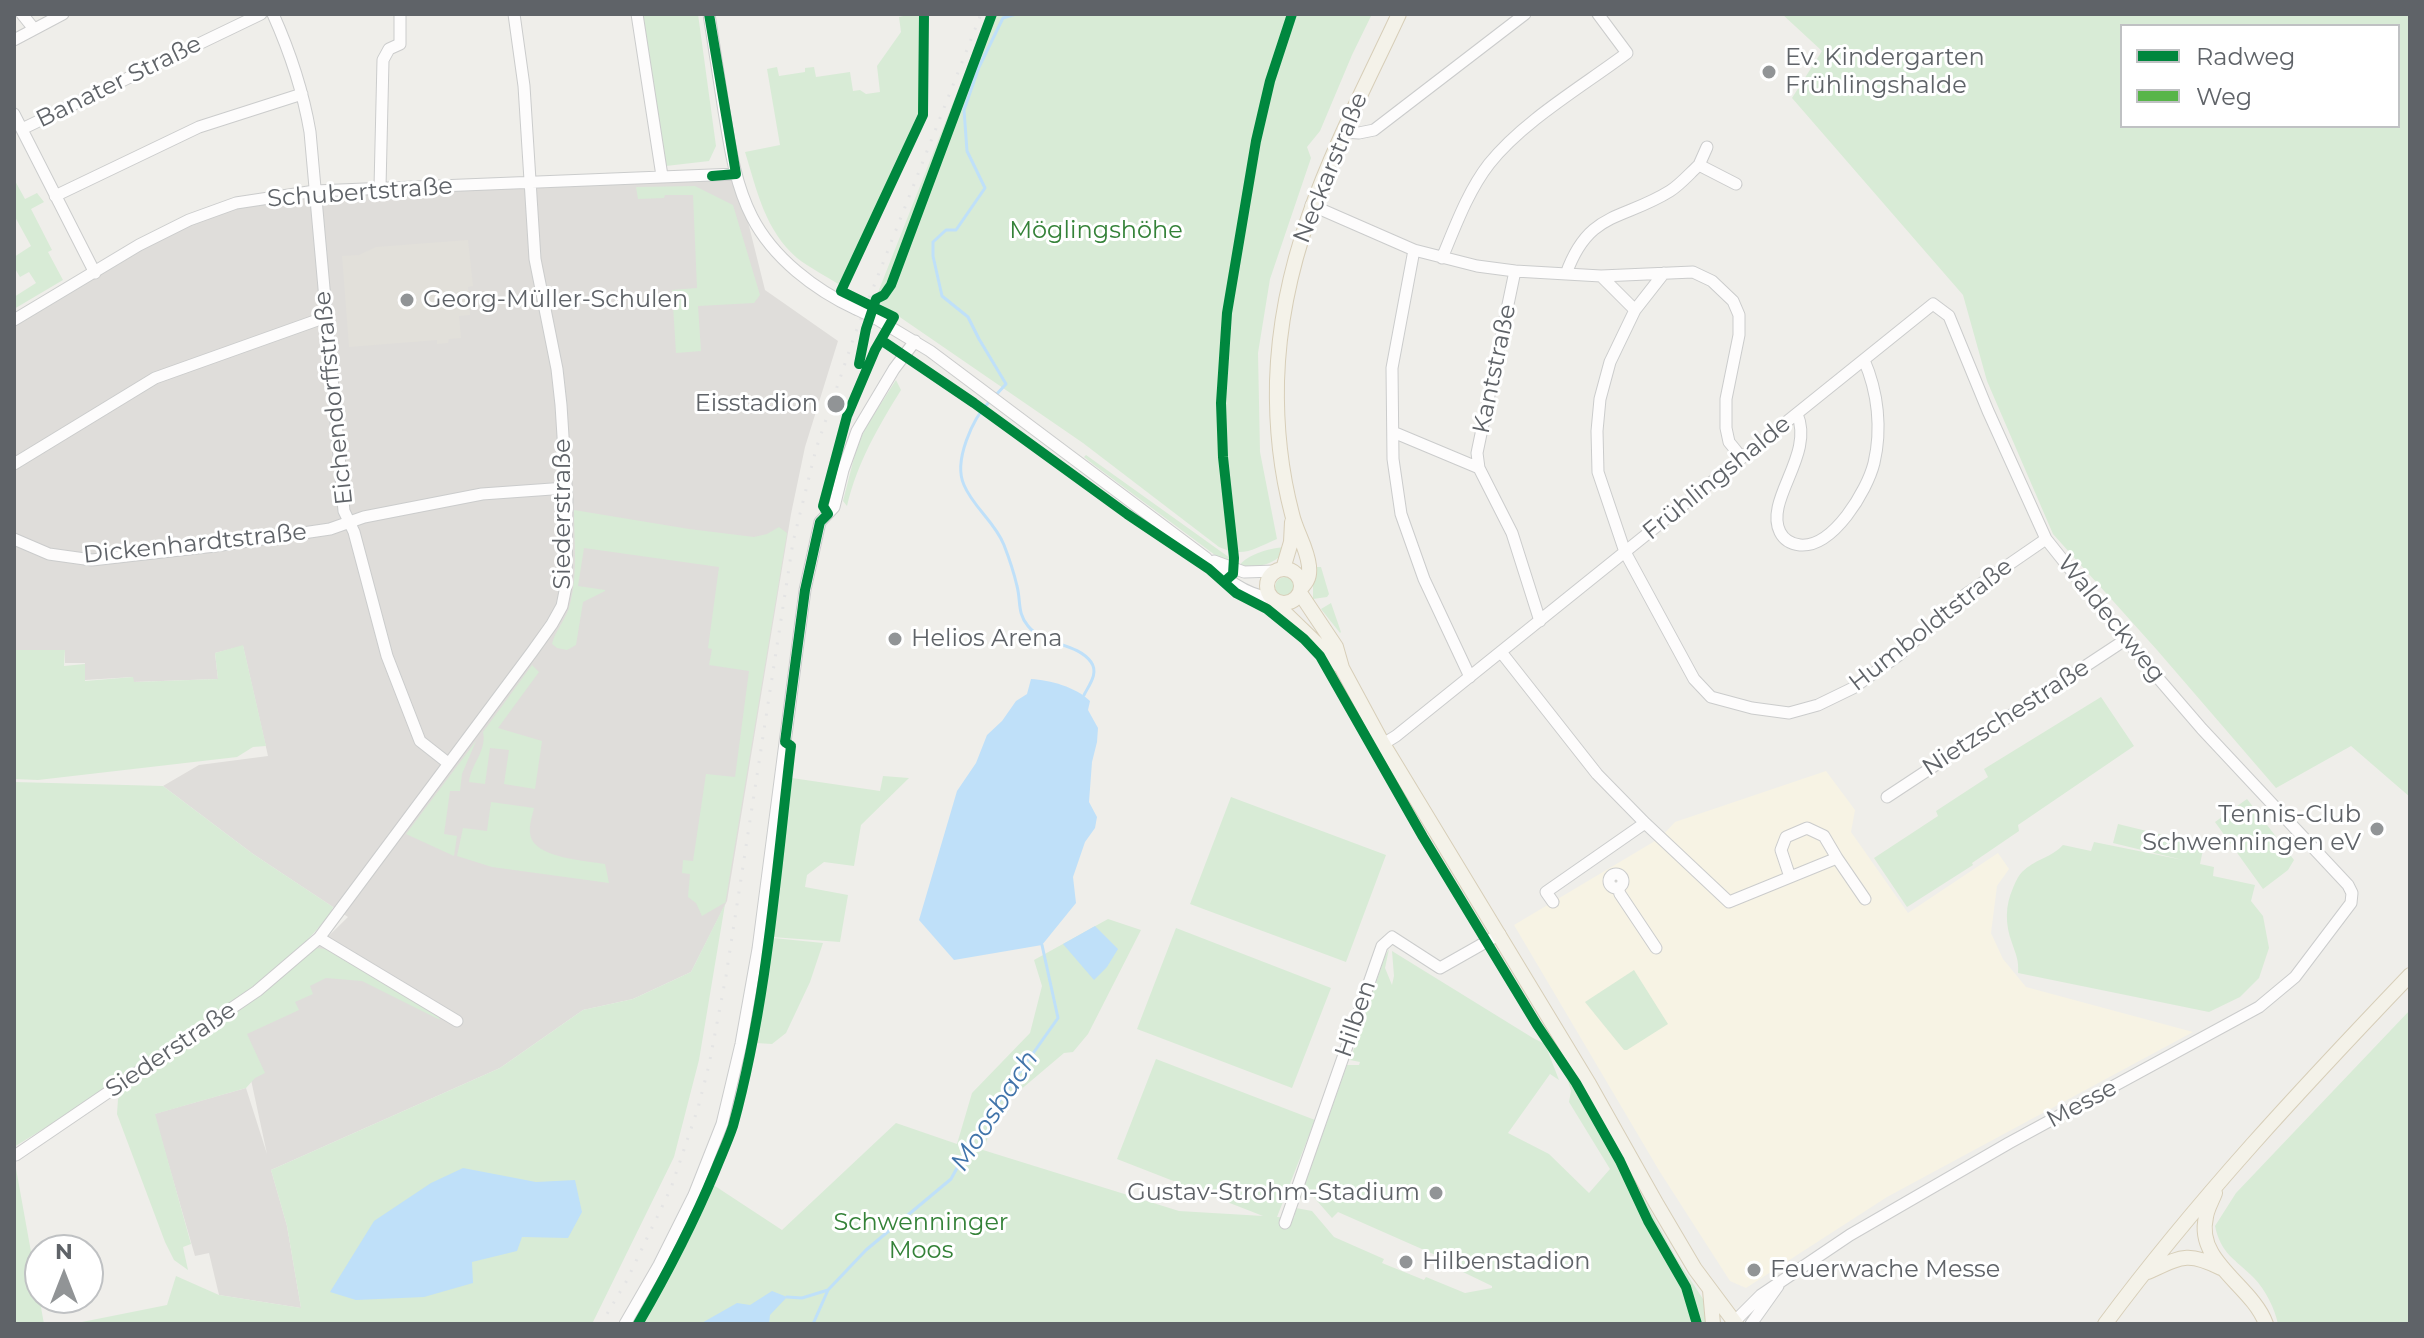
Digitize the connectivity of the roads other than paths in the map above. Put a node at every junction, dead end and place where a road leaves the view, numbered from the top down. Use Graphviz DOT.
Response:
graph roads {
  1 [pos="22,14"];
  2 [pos="63,14"];
  3 [pos="261,14"];
  4 [pos="273,14"];
  5 [pos="400,14"];
  6 [pos="514,14"];
  7 [pos="637,14"];
  8 [pos="709,14"];
  9 [pos="1399,14"];
  10 [pos="1525,14"];
  11 [pos="1598,14"];
  12 [pos="34,29"];
  13 [pos="14,40"];
  14 [pos="302,94"];
  15 [pos="14,114"];
  16 [pos="22,129"];
  17 [pos="1343,132"];
  18 [pos="1707,147"];
  19 [pos="1699,165"];
  20 [pos="736,174"];
  21 [pos="662,176"];
  22 [pos="530,183"];
  23 [pos="1736,184"];
  24 [pos="380,187"];
  25 [pos="315,191"];
  26 [pos="55,196"];
  27 [pos="1311,205"];
  28 [pos="1414,250"];
  29 [pos="1442,258"];
  30 [pos="1515,271"];
  31 [pos="95,273"];
  32 [pos="1664,273"];
  33 [pos="1566,274"];
  34 [pos="1601,276"];
  35 [pos="1933,304"];
  36 [pos="1635,310"];
  37 [pos="326,317"];
  38 [pos="14,320"];
  39 [pos="915,341"];
  40 [pos="1864,360"];
  41 [pos="1797,414"];
  42 [pos="1393,432"];
  43 [pos="1742,458"];
  44 [pos="14,464"];
  45 [pos="1479,468"];
  46 [pos="566,488"];
  47 [pos="1293,518"];
  48 [pos="348,523"];
  49 [pos="14,539"];
  50 [pos="2046,539"];
  51 [pos="1625,552"];
  52 [pos="1206,558"];
  53 [pos="1280,570"];
  54 [pos="1301,590"];
  55 [pos="1274,600"];
  56 [pos="1540,621"];
  57 [pos="2125,640"];
  58 [pos="1501,652"];
  59 [pos="1342,668"];
  60 [pos="1470,677"];
  61 [pos="1383,744"];
  62 [pos="448,763"];
  63 [pos="1887,797"];
  64 [pos="1645,823"];
  65 [pos="1837,858"];
  66 [pos="1790,877"];
  67 [pos="1618,888"];
  68 [pos="2352,893"];
  69 [pos="1865,899"];
  70 [pos="1553,902"];
  71 [pos="1500,934"];
  72 [pos="319,938"];
  73 [pos="1656,948"];
  74 [pos="2410,975"];
  75 [pos="457,1021"];
  76 [pos="16,1155"];
  77 [pos="2219,1181"];
  78 [pos="1285,1223"];
  79 [pos="2223,1269"];
  80 [pos="2144,1273"];
  81 [pos="1780,1282"];
  82 [pos="1710,1290"];
  83 [pos="1734,1323"];
  84 [pos="625,1324"];
  85 [pos="1713,1324"];
  86 [pos="1751,1324"];
  87 [pos="2105,1324"];
  88 [pos="2266,1324"];
  1 -- 12 [label="street"];
  2 -- 12 [label="street"];
  3 -- 16 [label="street, Banater Straße"];
  4 -- 14 [label="street, Eichendorffstraße"];
  5 -- 24 [label="street"];
  6 -- 22 [label="street, Siederstraße"];
  7 -- 21 [label="street"];
  8 -- 20 [label="street"];
  9 -- 17 [label="main road, Neckarstraße"];
  10 -- 17 [label="street"];
  11 -- 29 [label="street"];
  12 -- 13 [label="street"];
  14 -- 25 [label="street, Eichendorffstraße"];
  14 -- 26 [label="street"];
  15 -- 16 [label="street"];
  16 -- 26 [label="street"];
  17 -- 27 [label="main road, Neckarstraße"];
  18 -- 19 [label="street"];
  19 -- 23 [label="street"];
  19 -- 33 [label="street"];
  20 -- 21 [label="street, Schubertstraße"];
  20 -- 39 [label="street, bridge"];
  21 -- 22 [label="street, Schubertstraße"];
  22 -- 24 [label="street, Schubertstraße"];
  22 -- 46 [label="street, Siederstraße"];
  24 -- 25 [label="street, Schubertstraße"];
  25 -- 31 [label="street, Schubertstraße"];
  25 -- 37 [label="street, Eichendorffstraße"];
  26 -- 31 [label="street"];
  27 -- 28 [label="street"];
  27 -- 47 [label="main road, Neckarstraße"];
  28 -- 29 [label="street"];
  28 -- 42 [label="street"];
  29 -- 30 [label="street"];
  30 -- 33 [label="street"];
  30 -- 45 [label="street, Kantstraße"];
  31 -- 38 [label="street, Schubertstraße"];
  32 -- 34 [label="street"];
  32 -- 36 [label="street, Humboldtstraße"];
  32 -- 43 [label="street"];
  33 -- 34 [label="street"];
  34 -- 36 [label="street"];
  35 -- 40 [label="street, Frühlingshalde"];
  35 -- 50 [label="street, Waldeckweg"];
  36 -- 51 [label="street, Humboldtstraße"];
  37 -- 44 [label="street"];
  37 -- 48 [label="street, Eichendorffstraße"];
  39 -- 52 [label="street"];
  39 -- 84 [label="street"];
  40 -- 41 [label="street, Frühlingshalde"];
  40 -- 41 [label="street"];
  41 -- 43 [label="street, Frühlingshalde"];
  42 -- 45 [label="street, Kantstraße"];
  42 -- 60 [label="street"];
  43 -- 51 [label="street, Frühlingshalde"];
  45 -- 56 [label="street, Kantstraße"];
  46 -- 48 [label="street, Dickenhardtstraße"];
  46 -- 62 [label="street, Siederstraße"];
  47 -- 53 [label="main road, Neckarstraße"];
  47 -- 54 [label="main road, Neckarstraße"];
  48 -- 49 [label="street, Dickenhardtstraße"];
  48 -- 62 [label="street, Eichendorffstraße"];
  50 -- 51 [label="street, Humboldtstraße"];
  50 -- 57 [label="street, Waldeckweg"];
  51 -- 56 [label="street, Frühlingshalde"];
  52 -- 53 [label="street"];
  52 -- 55 [label="street"];
  53 -- 54 [label="main road"];
  53 -- 55 [label="main road"];
  54 -- 55 [label="main road"];
  54 -- 59 [label="main road"];
  55 -- 59 [label="main road"];
  56 -- 58 [label="street, Frühlingshalde"];
  57 -- 63 [label="street, Nietzschestraße"];
  57 -- 68 [label="street, Waldeckweg"];
  58 -- 60 [label="street, Frühlingshalde"];
  58 -- 64 [label="street"];
  59 -- 61 [label="main road"];
  60 -- 61 [label="street, Frühlingshalde"];
  61 -- 71 [label="main road"];
  62 -- 72 [label="street, Siederstraße"];
  64 -- 66 [label="street"];
  64 -- 70 [label="street"];
  65 -- 66 [label="street"];
  65 -- 66 [label="street"];
  65 -- 69 [label="street"];
  67 -- 73 [label="street"];
  68 -- 81 [label="street, Messe"];
  71 -- 78 [label="street, Hilben"];
  71 -- 82 [label="main road"];
  72 -- 75 [label="street"];
  72 -- 76 [label="street, Siederstraße"];
  74 -- 77 [label="main road"];
  77 -- 79 [label="main road"];
  77 -- 80 [label="main road"];
  79 -- 80 [label="main road"];
  79 -- 88 [label="main road"];
  80 -- 87 [label="main road"];
  81 -- 83 [label="street, Messe"];
  81 -- 86 [label="street, Messe"];
  82 -- 83 [label="main road"];
  82 -- 85 [label="main road"];
}
